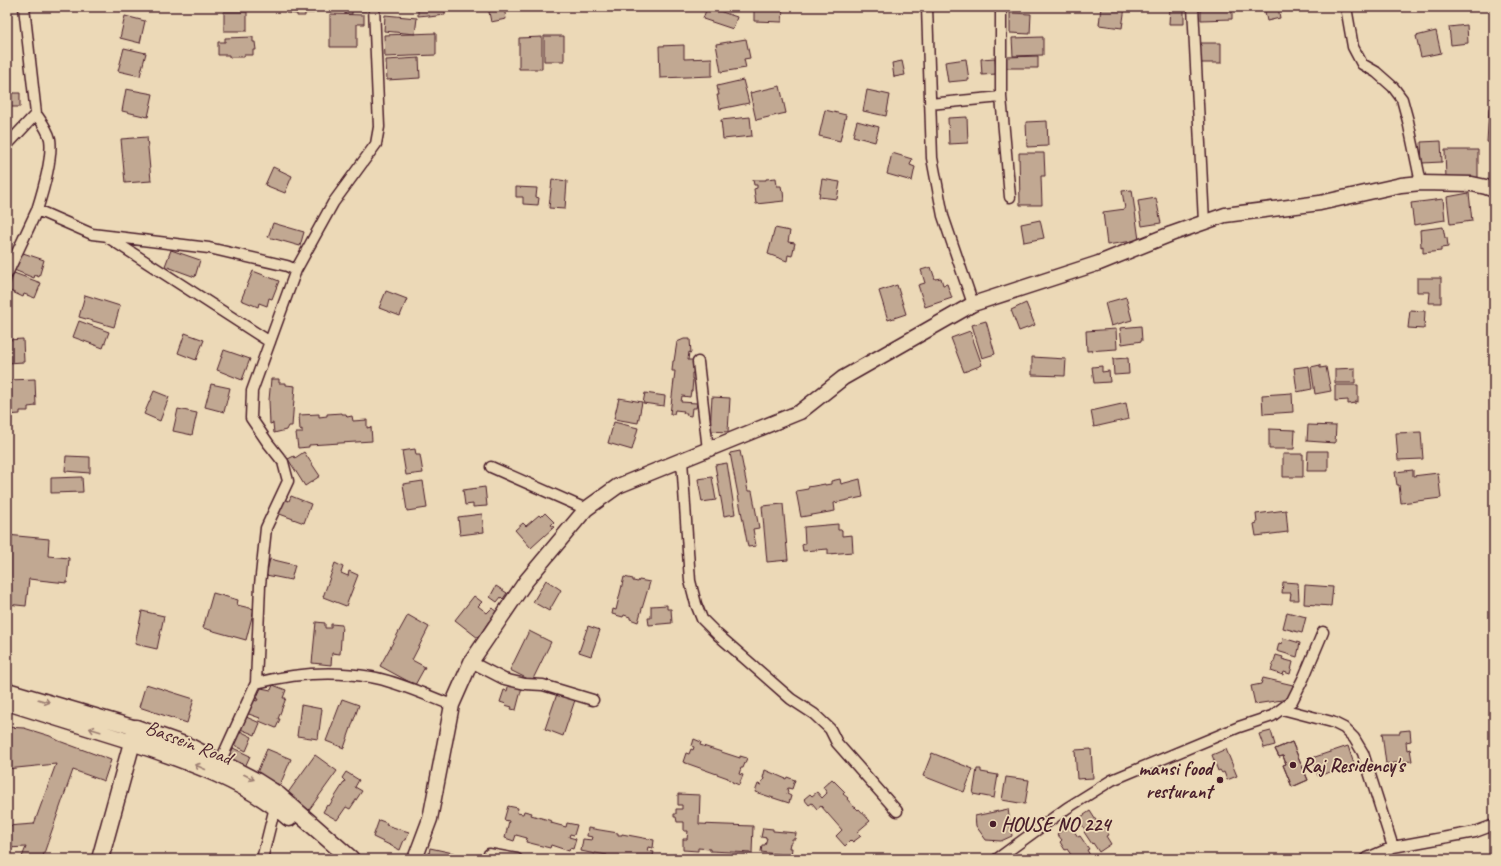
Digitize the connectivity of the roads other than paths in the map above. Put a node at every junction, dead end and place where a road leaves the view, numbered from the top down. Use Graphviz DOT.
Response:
graph roads {
  1 [pos="24,7"];
  2 [pos="374,7"];
  3 [pos="927,7"];
  4 [pos="1002,7"];
  5 [pos="1193,7"];
  6 [pos="1346,7"];
  7 [pos="1000,97"];
  8 [pos="930,104"];
  9 [pos="36,114"];
  10 [pos="7,145"];
  11 [pos="1421,183"];
  12 [pos="1494,190"];
  13 [pos="1010,197"];
  14 [pos="38,210"];
  15 [pos="1204,222"];
  16 [pos="108,236"];
  17 [pos="296,270"];
  18 [pos="7,274"];
  19 [pos="973,304"];
  20 [pos="270,342"];
  21 [pos="698,362"];
  22 [pos="708,450"];
  23 [pos="682,460"];
  24 [pos="491,466"];
  25 [pos="586,509"];
  26 [pos="1323,632"];
  27 [pos="472,662"];
  28 [pos="256,683"];
  29 [pos="7,690"];
  30 [pos="592,700"];
  31 [pos="7,703"];
  32 [pos="452,705"];
  33 [pos="1282,708"];
  34 [pos="134,735"];
  35 [pos="220,762"];
  36 [pos="276,801"];
  37 [pos="897,811"];
  38 [pos="1494,825"];
  39 [pos="1393,847"];
  40 [pos="489,854"];
  41 [pos="100,859"];
  42 [pos="262,859"];
  43 [pos="335,859"];
  44 [pos="351,859"];
  45 [pos="415,859"];
  46 [pos="517,859"];
  47 [pos="997,859"];
  48 [pos="1365,859"];
  1 -- 9 [label="street"];
  2 -- 17 [label="street"];
  3 -- 8 [label="street"];
  4 -- 7 [label="street"];
  5 -- 15 [label="street"];
  6 -- 11 [label="street"];
  7 -- 8 [label="street"];
  7 -- 13 [label="street"];
  8 -- 19 [label="street"];
  9 -- 10 [label="street"];
  9 -- 14 [label="street"];
  11 -- 12 [label="main road"];
  11 -- 15 [label="main road"];
  14 -- 16 [label="street"];
  14 -- 18 [label="street"];
  15 -- 19 [label="main road"];
  16 -- 17 [label="street"];
  16 -- 20 [label="street"];
  17 -- 20 [label="street"];
  19 -- 22 [label="main road"];
  20 -- 28 [label="street"];
  21 -- 22 [label="street"];
  22 -- 23 [label="main road"];
  23 -- 25 [label="main road"];
  23 -- 37 [label="street"];
  24 -- 25 [label="street"];
  25 -- 27 [label="main road"];
  26 -- 33 [label="street"];
  27 -- 30 [label="street"];
  27 -- 32 [label="main road"];
  28 -- 32 [label="street"];
  28 -- 35 [label="street"];
  29 -- 34 [label="main road, Bassein Road, one-way"];
  34 -- 31 [label="main road, Bassein Road, one-way"];
  32 -- 45 [label="main road"];
  33 -- 39 [label="street"];
  33 -- 47 [label="street"];
  34 -- 35 [label="main road"];
  36 -- 34 [label="main road, Bassein Road, one-way"];
  34 -- 41 [label="main road"];
  35 -- 36 [label="main road, one-way"];
  36 -- 42 [label="street"];
  36 -- 43 [label="main road, Bassein Road"];
  36 -- 44 [label="main road"];
  38 -- 39 [label="street"];
  39 -- 48 [label="street"];
  40 -- 46 [label="street"];
}
